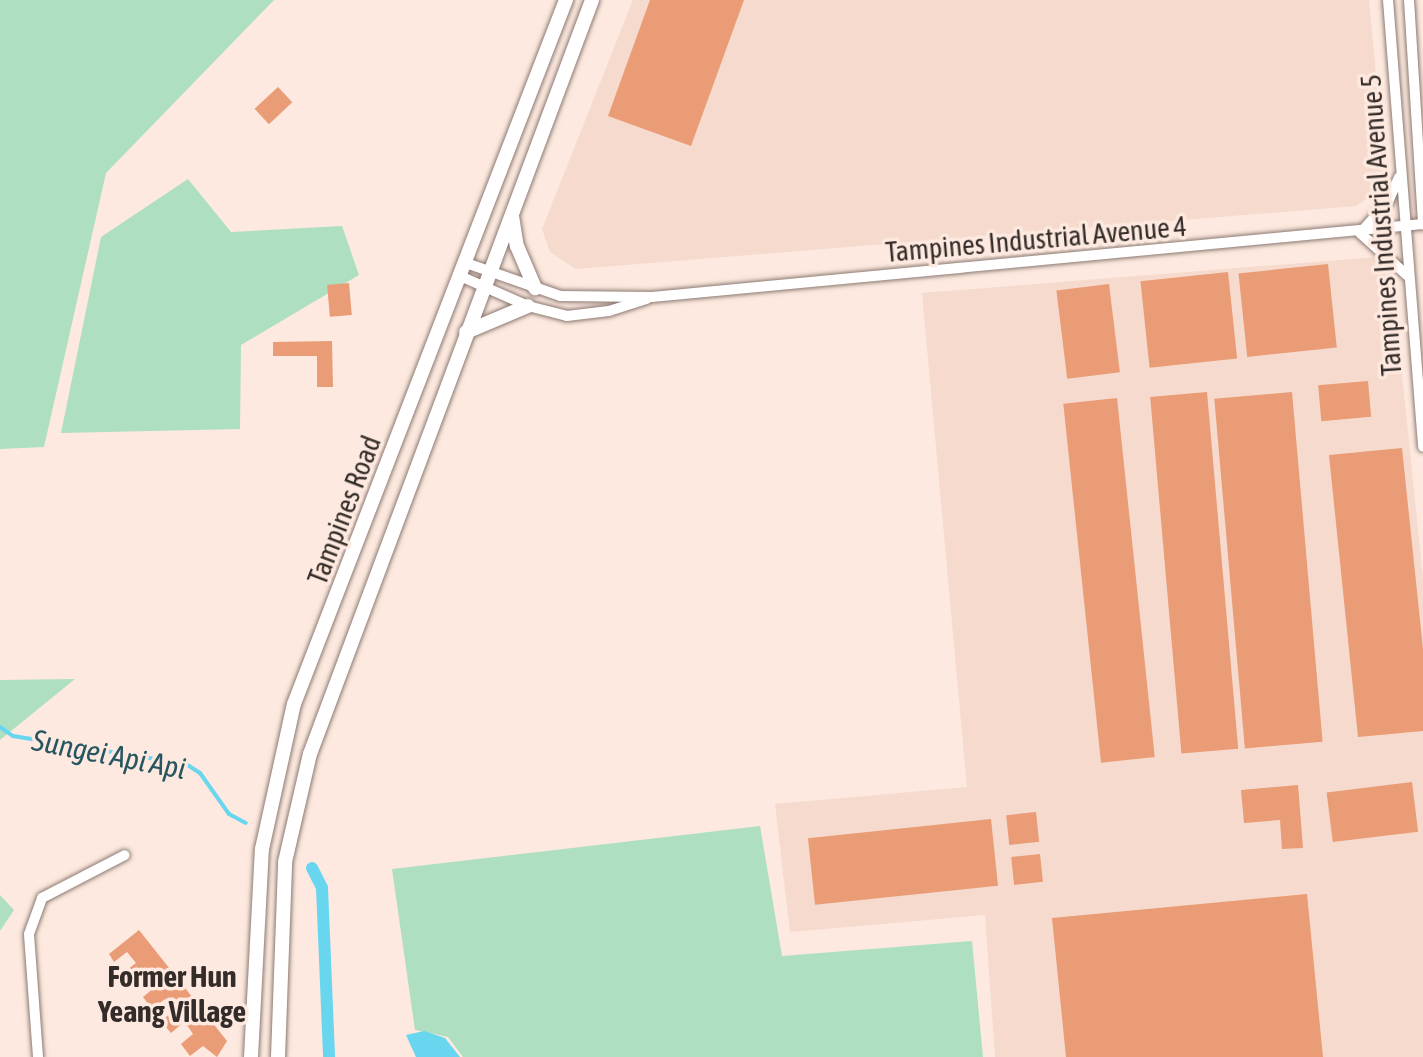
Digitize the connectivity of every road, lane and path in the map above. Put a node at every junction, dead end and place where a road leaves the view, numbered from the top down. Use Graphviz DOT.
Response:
graph roads {
  1 [pos="566,0"];
  2 [pos="592,0"];
  3 [pos="1388,0"];
  4 [pos="1409,0"];
  5 [pos="1402,168"];
  6 [pos="512,216"];
  7 [pos="1406,225"];
  8 [pos="1423,225"];
  9 [pos="1360,233"];
  10 [pos="463,269"];
  11 [pos="1408,276"];
  12 [pos="487,280"];
  13 [pos="535,288"];
  14 [pos="652,297"];
  15 [pos="528,306"];
  16 [pos="466,332"];
  17 [pos="1423,447"];
  18 [pos="125,855"];
  19 [pos="36,1033"];
  20 [pos="278,1040"];
  21 [pos="38,1057"];
  22 [pos="47,1057"];
  23 [pos="251,1057"];
  24 [pos="278,1057"];
  25 [pos="284,1057"];
  1 -- 10 [label="main road, Tampines Road"];
  2 -- 6 [label="main road, Tampines Road"];
  3 -- 5 [label="street, Tampines Industrial Avenue 5"];
  4 -- 8 [label="street, Tampines Industrial Avenue 5"];
  5 -- 7 [label="street, Tampines Industrial Avenue 5"];
  5 -- 9 [label="street"];
  6 -- 12 [label="main road, Tampines Road"];
  6 -- 13 [label="main road"];
  7 -- 8 [label="street, Tampines Industrial Avenue 4"];
  7 -- 9 [label="street, Tampines Industrial Avenue 4"];
  7 -- 11 [label="street, Tampines Industrial Avenue 5"];
  9 -- 11 [label="street"];
  9 -- 14 [label="street, Tampines Industrial Avenue 4"];
  10 -- 12 [label="street, Tampines Industrial Avenue 4"];
  10 -- 23 [label="main road, Tampines Road"];
  11 -- 17 [label="street, Tampines Industrial Avenue 5"];
  12 -- 13 [label="street, Tampines Industrial Avenue 4"];
  12 -- 15 [label="street, Tampines Industrial Avenue 4"];
  12 -- 16 [label="main road, Tampines Road"];
  13 -- 14 [label="street, Tampines Industrial Avenue 4"];
  14 -- 15 [label="street, Tampines Industrial Avenue 4"];
  15 -- 16 [label="main road"];
  16 -- 20 [label="main road, Tampines Road"];
  18 -- 19 [label="street"];
  19 -- 21 [label="street"];
  19 -- 22 [label="street"];
  20 -- 24 [label="main road, Tampines Road"];
  20 -- 25 [label="main road"];
}
